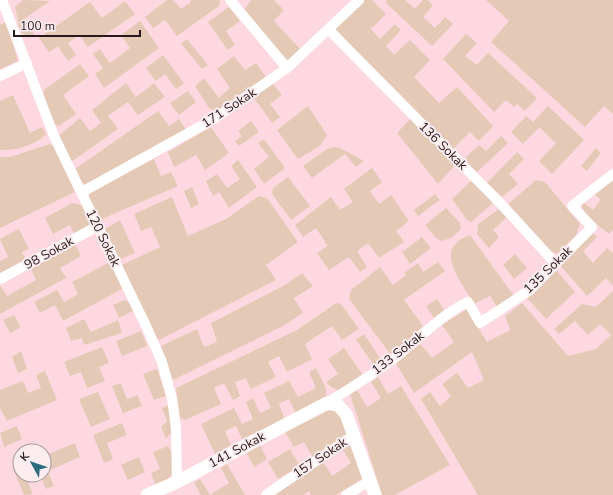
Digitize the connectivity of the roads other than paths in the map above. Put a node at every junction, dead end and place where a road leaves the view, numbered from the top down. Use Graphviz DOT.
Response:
graph roads {
  1 [pos="230,0"];
  2 [pos="359,0"];
  3 [pos="5,2"];
  4 [pos="329,30"];
  5 [pos="27,63"];
  6 [pos="287,68"];
  7 [pos="0,76"];
  8 [pos="613,174"];
  9 [pos="82,192"];
  10 [pos="98,226"];
  11 [pos="556,264"];
  12 [pos="0,279"];
  13 [pos="468,302"];
  14 [pos="327,403"];
  15 [pos="354,435"];
  16 [pos="370,481"];
  17 [pos="177,482"];
  18 [pos="148,495"];
  19 [pos="266,495"];
  20 [pos="346,495"];
  21 [pos="375,495"];
  1 -- 6 [label="street"];
  2 -- 4 [label="street, 171 Sokak"];
  3 -- 5 [label="street, 120 Sokak"];
  4 -- 6 [label="street, 171 Sokak"];
  4 -- 11 [label="street, 136 Sokak"];
  5 -- 7 [label="street"];
  5 -- 9 [label="street, 120 Sokak"];
  6 -- 9 [label="street, 171 Sokak"];
  8 -- 11 [label="street, 135 Sokak"];
  9 -- 10 [label="street, 120 Sokak"];
  10 -- 12 [label="street, 98 Sokak"];
  10 -- 17 [label="street, 120 Sokak"];
  11 -- 13 [label="street, 135 Sokak"];
  13 -- 14 [label="street, 133 Sokak"];
  14 -- 15 [label="street"];
  14 -- 17 [label="street, 141 Sokak"];
  15 -- 16 [label="street"];
  15 -- 19 [label="street, 157 Sokak"];
  16 -- 20 [label="street"];
  16 -- 21 [label="street"];
  17 -- 18 [label="street, 141 Sokak"];
}
